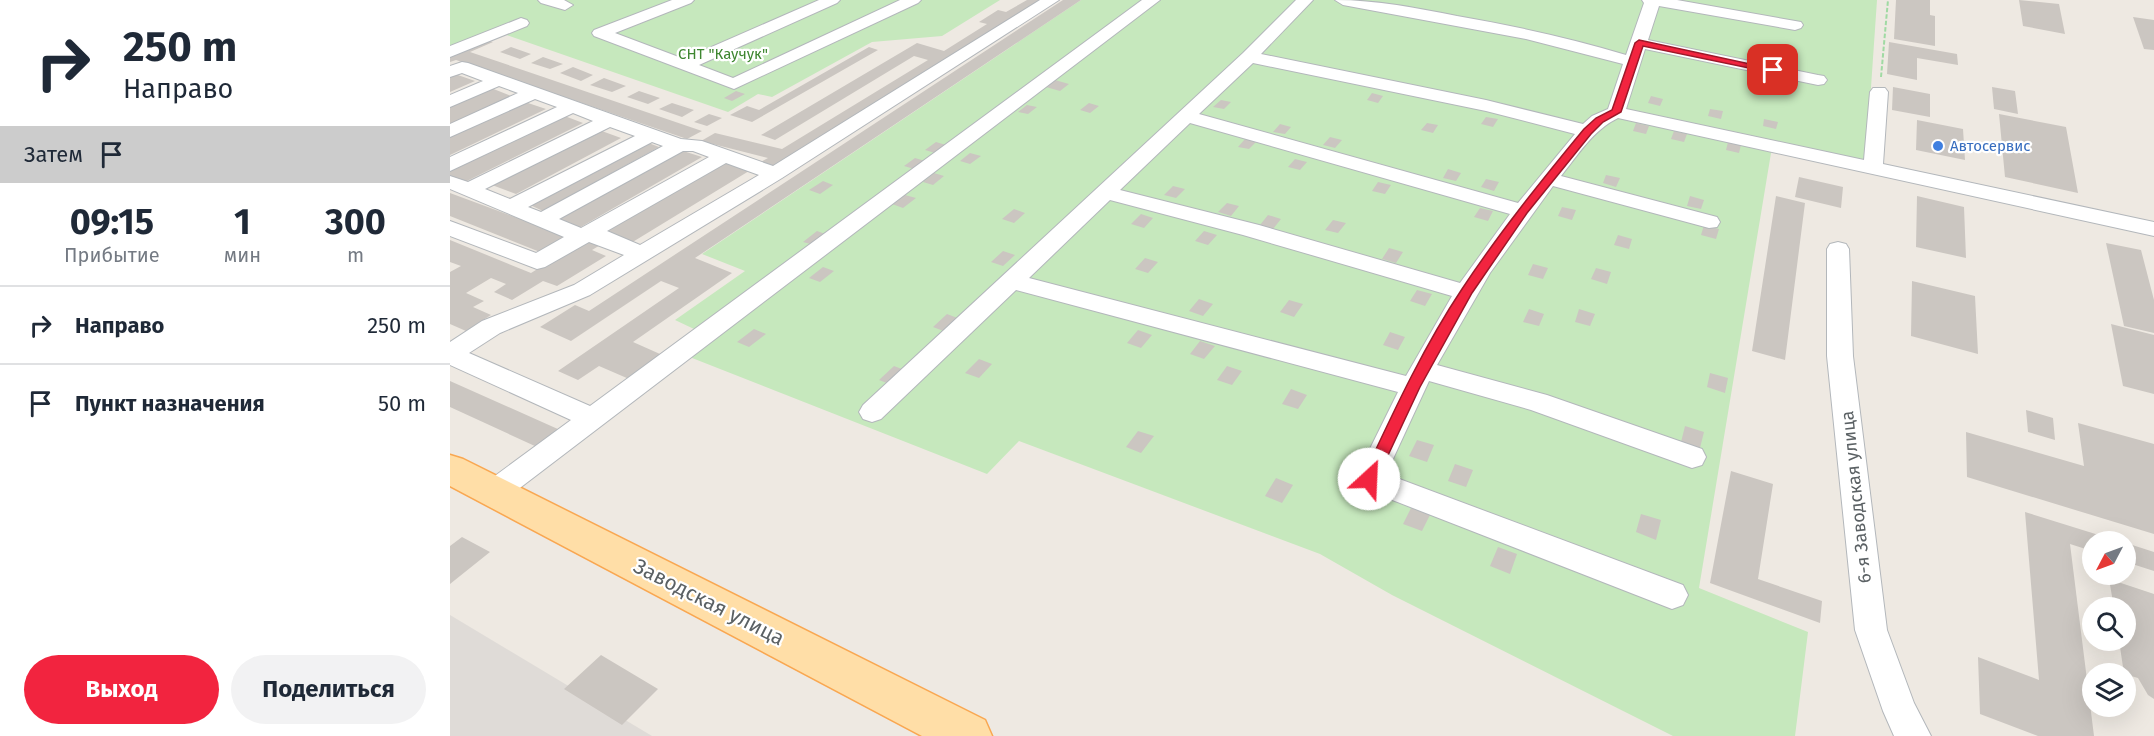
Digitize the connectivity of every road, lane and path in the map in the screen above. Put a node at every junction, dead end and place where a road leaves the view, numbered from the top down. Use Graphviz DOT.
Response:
graph roads {
  1 [pos="546,0"];
  2 [pos="686,0"];
  3 [pos="832,0"];
  4 [pos="913,0"];
  5 [pos="1051,0"];
  6 [pos="1152,0"];
  7 [pos="1305,0"];
  8 [pos="1343,0"];
  9 [pos="1652,0"];
  10 [pos="1888,0"];
  11 [pos="565,5"];
  12 [pos="521,23"];
  13 [pos="1795,25"];
  14 [pos="450,52"];
  15 [pos="1636,52"];
  16 [pos="1249,57"];
  17 [pos="684,65"];
  18 [pos="450,72"];
  19 [pos="499,80"];
  20 [pos="1818,80"];
  21 [pos="1879,92"];
  22 [pos="534,93"];
  23 [pos="450,102"];
  24 [pos="572,107"];
  25 [pos="1616,112"];
  26 [pos="1184,116"];
  27 [pos="609,120"];
  28 [pos="450,131"];
  29 [pos="1587,131"];
  30 [pos="651,135"];
  31 [pos="679,145"];
  32 [pos="724,156"];
  33 [pos="450,165"];
  34 [pos="1873,168"];
  35 [pos="775,174"];
  36 [pos="1549,178"];
  37 [pos="459,186"];
  38 [pos="1104,192"];
  39 [pos="511,207"];
  40 [pos="1523,211"];
  41 [pos="542,220"];
  42 [pos="1709,222"];
  43 [pos="450,228"];
  44 [pos="2154,229"];
  45 [pos="585,235"];
  46 [pos="1838,249"];
  47 [pos="642,254"];
  48 [pos="1012,281"];
  49 [pos="1466,292"];
  50 [pos="450,354"];
  51 [pos="1417,379"];
  52 [pos="872,412"];
  53 [pos="593,418"];
  54 [pos="1692,457"];
  55 [pos="450,469"];
  56 [pos="494,492"];
  57 [pos="1672,595"];
  58 [pos="969,736"];
  59 [pos="1913,736"];
  1 -- 11 [label="street"];
  2 -- 17 [label="street"];
  3 -- 17 [label="street"];
  4 -- 17 [label="street"];
  5 -- 35 [label="street"];
  6 -- 53 [label="street"];
  7 -- 16 [label="street"];
  8 -- 15 [label="street"];
  9 -- 13 [label="street"];
  9 -- 15 [label="street"];
  10 -- 21 [label="path"];
  12 -- 14 [label="street"];
  15 -- 20 [label="street"];
  15 -- 25 [label="street"];
  16 -- 26 [label="street"];
  16 -- 29 [label="street"];
  18 -- 19 [label="street"];
  19 -- 22 [label="street"];
  19 -- 23 [label="street"];
  21 -- 34 [label="street"];
  22 -- 24 [label="street"];
  22 -- 28 [label="street"];
  24 -- 27 [label="street"];
  24 -- 33 [label="street"];
  25 -- 29 [label="street"];
  25 -- 34 [label="street"];
  26 -- 38 [label="street"];
  26 -- 40 [label="street"];
  27 -- 30 [label="street"];
  27 -- 37 [label="street"];
  29 -- 36 [label="street"];
  30 -- 31 [label="street"];
  30 -- 39 [label="street"];
  31 -- 32 [label="street"];
  31 -- 41 [label="street"];
  32 -- 35 [label="street"];
  32 -- 45 [label="street"];
  34 -- 44 [label="street"];
  35 -- 47 [label="street"];
  36 -- 40 [label="street"];
  36 -- 42 [label="street"];
  37 -- 39 [label="street"];
  38 -- 48 [label="street"];
  38 -- 49 [label="street"];
  39 -- 41 [label="street"];
  40 -- 49 [label="street"];
  41 -- 45 [label="street"];
  43 -- 45 [label="street"];
  45 -- 47 [label="street"];
  46 -- 59 [label="street, 6-я Заводская улица"];
  47 -- 50 [label="street"];
  48 -- 51 [label="street"];
  48 -- 52 [label="street"];
  49 -- 51 [label="street"];
  50 -- 53 [label="street"];
  51 -- 54 [label="street"];
  51 -- 57 [label="street"];
  53 -- 56 [label="street"];
  55 -- 56 [label="main road, Заводская улица"];
  56 -- 58 [label="main road, Заводская улица"];
}
